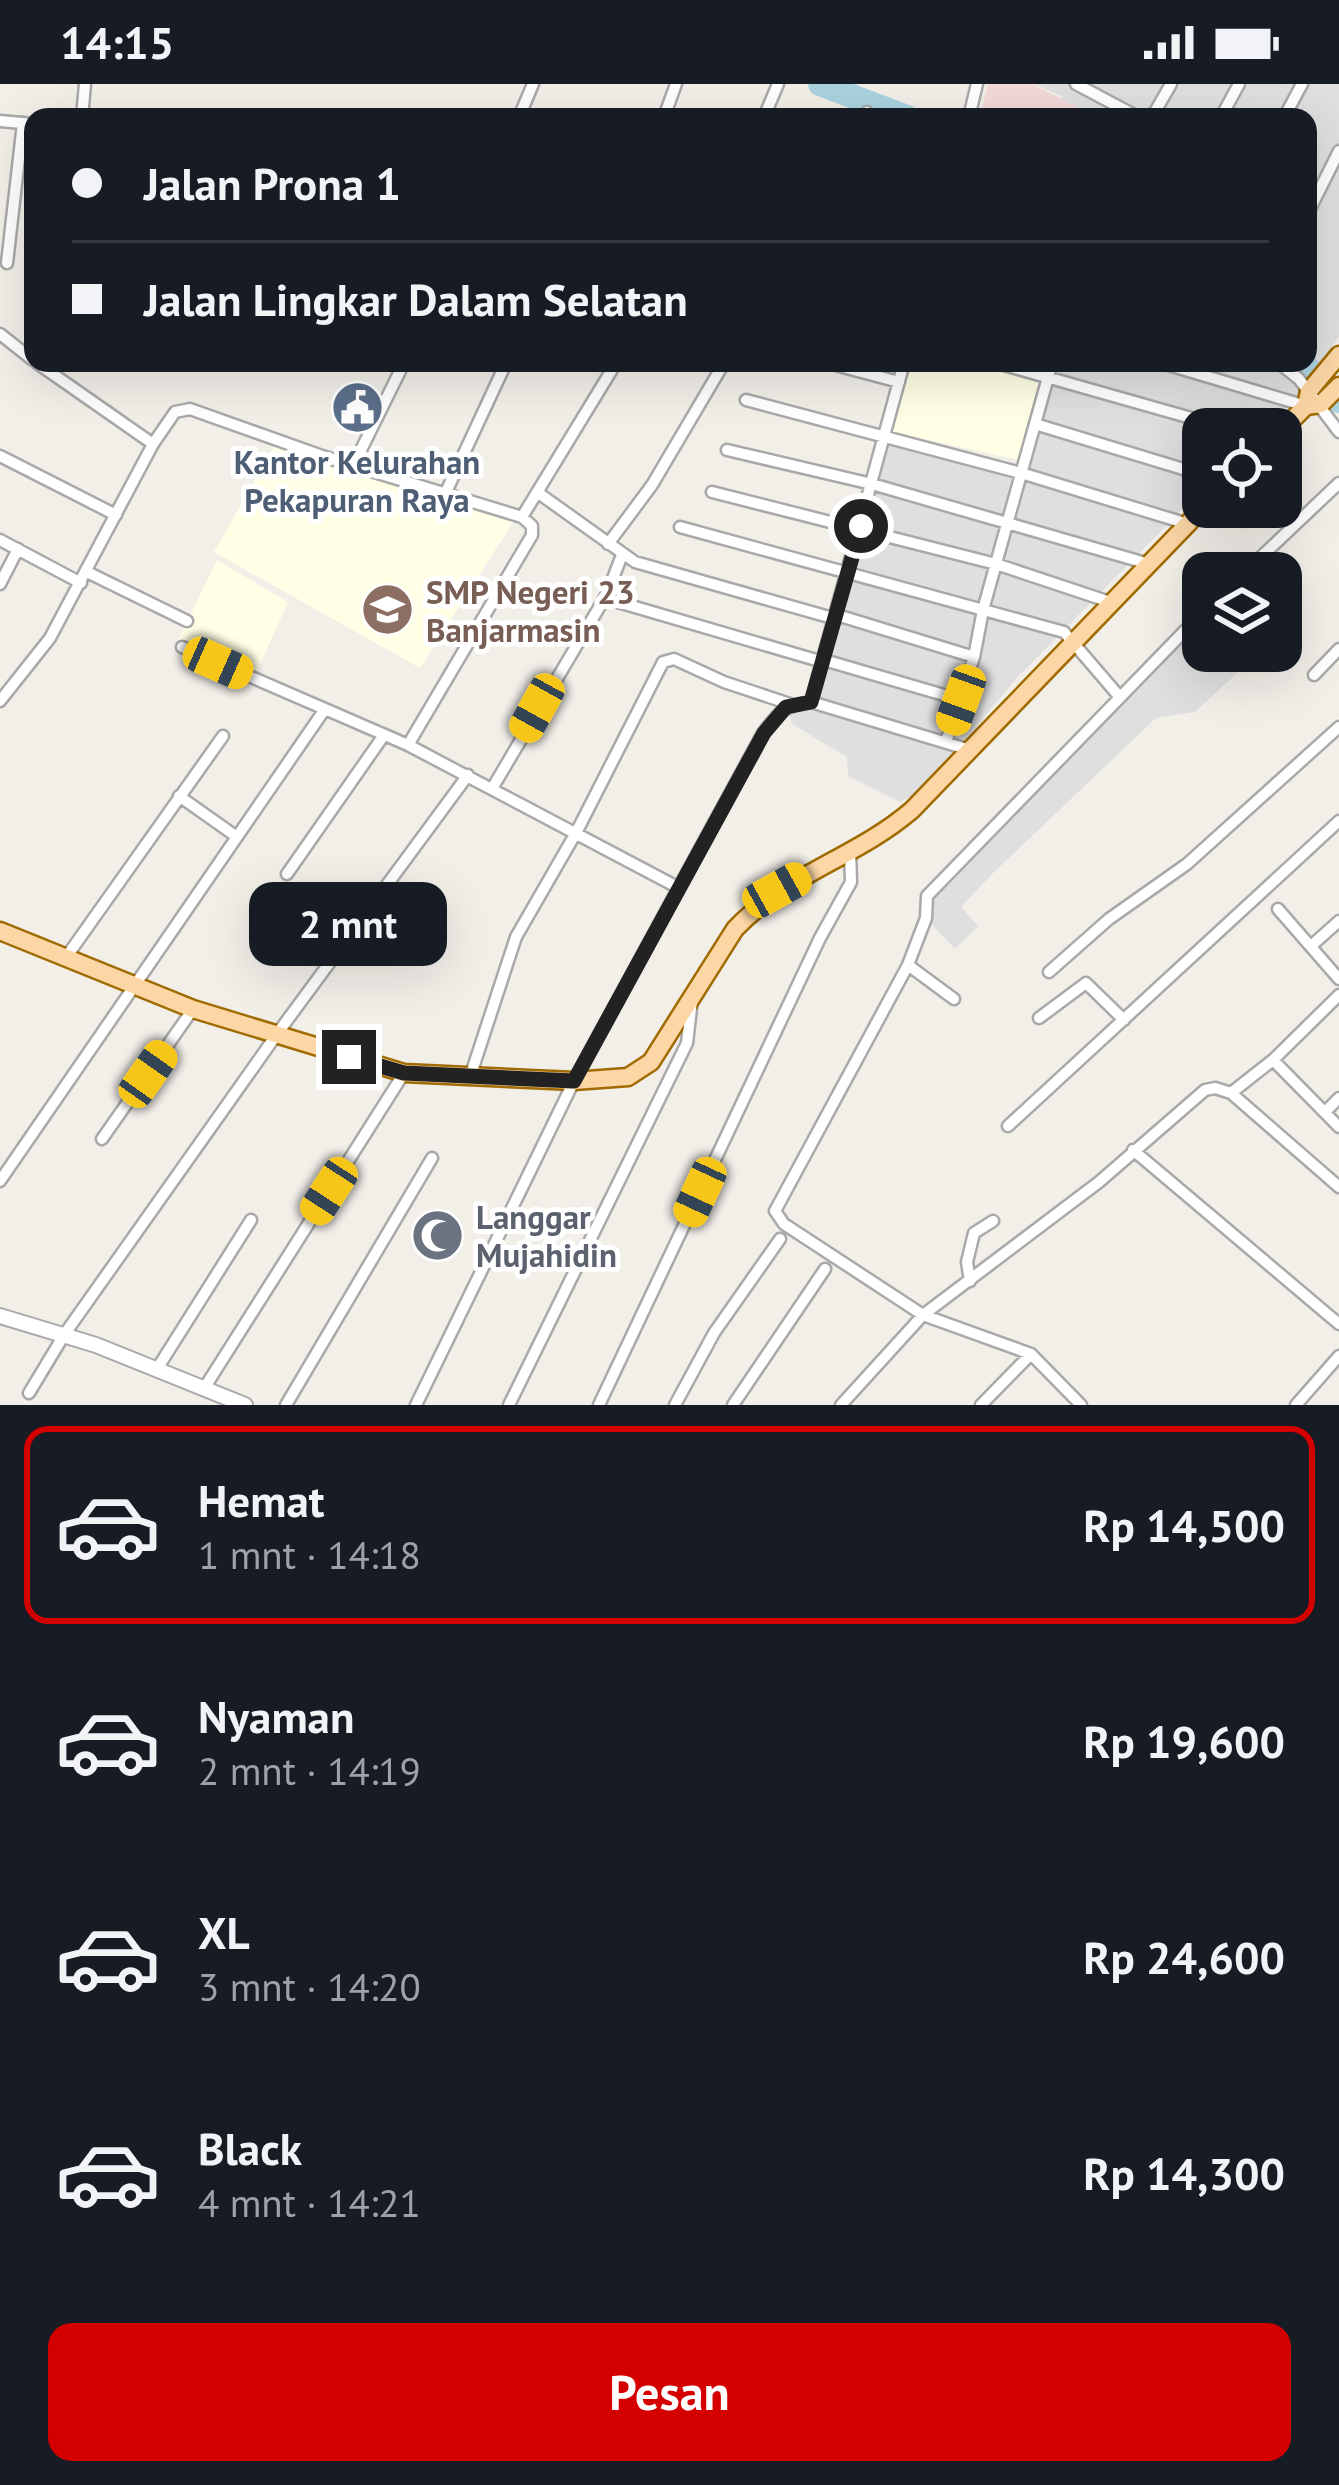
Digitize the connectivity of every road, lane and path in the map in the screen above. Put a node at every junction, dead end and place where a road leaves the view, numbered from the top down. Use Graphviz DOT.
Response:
graph roads {
  1 [pos="1076,84"];
  2 [pos="1098,89"];
  3 [pos="1125,108"];
  4 [pos="24,150"];
  5 [pos="1339,151"];
  6 [pos="1317,195"];
  7 [pos="7,263"];
  8 [pos="0,334"];
  9 [pos="24,353"];
  10 [pos="1339,355"];
  11 [pos="49,372"];
  12 [pos="400,372"];
  13 [pos="502,372"];
  14 [pos="610,372"];
  15 [pos="719,372"];
  16 [pos="861,372"];
  17 [pos="901,372"];
  18 [pos="1030,372"];
  19 [pos="1049,372"];
  20 [pos="1212,372"];
  21 [pos="1292,372"];
  22 [pos="1048,377"];
  23 [pos="898,382"];
  24 [pos="1319,391"];
  25 [pos="746,400"];
  26 [pos="1182,415"];
  27 [pos="1034,424"];
  28 [pos="1339,432"];
  29 [pos="884,436"];
  30 [pos="152,444"];
  31 [pos="727,450"];
  32 [pos="0,456"];
  33 [pos="354,464"];
  34 [pos="1182,469"];
  35 [pos="1021,473"];
  36 [pos="1339,483"];
  37 [pos="872,484"];
  38 [pos="446,492"];
  39 [pos="537,492"];
  40 [pos="712,492"];
  41 [pos="116,515"];
  42 [pos="522,517"];
  43 [pos="1008,521"];
  44 [pos="1182,522"];
  45 [pos="861,526"];
  46 [pos="680,527"];
  47 [pos="1184,528"];
  48 [pos="0,540"];
  49 [pos="608,544"];
  50 [pos="18,548"];
  51 [pos="1266,552"];
  52 [pos="622,555"];
  53 [pos="996,564"];
  54 [pos="1149,564"];
  55 [pos="849,572"];
  56 [pos="84,578"];
  57 [pos="0,584"];
  58 [pos="607,594"];
  59 [pos="1110,602"];
  60 [pos="983,610"];
  61 [pos="836,617"];
  62 [pos="188,621"];
  63 [pos="1182,632"];
  64 [pos="1072,645"];
  65 [pos="182,647"];
  66 [pos="1339,649"];
  67 [pos="974,657"];
  68 [pos="824,661"];
  69 [pos="1314,675"];
  70 [pos="1118,695"];
  71 [pos="961,700"];
  72 [pos="0,701"];
  73 [pos="811,702"];
  74 [pos="793,705"];
  75 [pos="325,709"];
  76 [pos="1339,727"];
  77 [pos="383,735"];
  78 [pos="223,736"];
  79 [pos="946,742"];
  80 [pos="408,745"];
  81 [pos="973,751"];
  82 [pos="468,775"];
  83 [pos="493,788"];
  84 [pos="179,796"];
  85 [pos="1339,821"];
  86 [pos="577,831"];
  87 [pos="237,837"];
  88 [pos="850,850"];
  89 [pos="287,874"];
  90 [pos="679,888"];
  91 [pos="1278,909"];
  92 [pos="1339,921"];
  93 [pos="0,931"];
  94 [pos="1311,946"];
  95 [pos="68,956"];
  96 [pos="908,965"];
  97 [pos="1049,972"];
  98 [pos="1339,979"];
  99 [pos="135,985"];
  100 [pos="1339,995"];
  101 [pos="692,997"];
  102 [pos="954,999"];
  103 [pos="193,1009"];
  104 [pos="1039,1018"];
  105 [pos="1124,1020"];
  106 [pos="277,1034"];
  107 [pos="1273,1060"];
  108 [pos="404,1073"];
  109 [pos="470,1077"];
  110 [pos="574,1081"];
  111 [pos="1231,1094"];
  112 [pos="1339,1098"];
  113 [pos="1325,1112"];
  114 [pos="1008,1126"];
  115 [pos="1339,1127"];
  116 [pos="102,1138"];
  117 [pos="1133,1150"];
  118 [pos="432,1158"];
  119 [pos="0,1181"];
  120 [pos="1339,1187"];
  121 [pos="251,1220"];
  122 [pos="993,1221"];
  123 [pos="780,1239"];
  124 [pos="825,1269"];
  125 [pos="970,1281"];
  126 [pos="923,1315"];
  127 [pos="0,1316"];
  128 [pos="1339,1324"];
  129 [pos="64,1335"];
  130 [pos="1031,1354"];
  131 [pos="1339,1356"];
  132 [pos="157,1369"];
  133 [pos="205,1387"];
  134 [pos="29,1393"];
  135 [pos="245,1405"];
  136 [pos="286,1405"];
  137 [pos="416,1405"];
  138 [pos="509,1405"];
  139 [pos="599,1405"];
  140 [pos="675,1405"];
  141 [pos="733,1405"];
  142 [pos="841,1405"];
  143 [pos="981,1405"];
  144 [pos="1082,1405"];
  145 [pos="1295,1405"];
  1 -- 2 [label="street"];
  2 -- 3 [label="street"];
  4 -- 7 [label="street"];
  5 -- 6 [label="street"];
  8 -- 9 [label="street"];
  10 -- 24 [label="main road"];
  11 -- 30 [label="street"];
  12 -- 33 [label="street"];
  13 -- 38 [label="street"];
  14 -- 39 [label="street"];
  15 -- 49 [label="street"];
  16 -- 23 [label="street"];
  17 -- 23 [label="street"];
  18 -- 22 [label="street"];
  19 -- 22 [label="street"];
  20 -- 24 [label="street"];
  21 -- 24 [label="street"];
  22 -- 26 [label="street"];
  22 -- 27 [label="street"];
  23 -- 29 [label="street"];
  24 -- 28 [label="street"];
  25 -- 29 [label="street"];
  27 -- 34 [label="street"];
  27 -- 35 [label="street"];
  29 -- 35 [label="street"];
  29 -- 37 [label="street"];
  30 -- 33 [label="street"];
  30 -- 41 [label="street"];
  31 -- 37 [label="street"];
  32 -- 41 [label="street"];
  33 -- 38 [label="street"];
  35 -- 43 [label="street"];
  35 -- 44 [label="street"];
  36 -- 51 [label="street"];
  37 -- 43 [label="street"];
  37 -- 45 [label="street"];
  38 -- 42 [label="street"];
  39 -- 42 [label="street"];
  39 -- 49 [label="street"];
  40 -- 45 [label="street"];
  41 -- 56 [label="street"];
  42 -- 80 [label="street"];
  43 -- 53 [label="street"];
  43 -- 54 [label="street"];
  45 -- 53 [label="street"];
  45 -- 55 [label="street"];
  46 -- 55 [label="street"];
  47 -- 54 [label="main road"];
  48 -- 50 [label="street"];
  49 -- 52 [label="street"];
  50 -- 56 [label="street"];
  50 -- 57 [label="street"];
  52 -- 58 [label="street"];
  52 -- 61 [label="street"];
  53 -- 59 [label="street"];
  53 -- 60 [label="street"];
  54 -- 59 [label="main road"];
  55 -- 60 [label="street"];
  55 -- 61 [label="street"];
  56 -- 62 [label="street"];
  56 -- 72 [label="street"];
  58 -- 68 [label="street"];
  58 -- 83 [label="street"];
  59 -- 64 [label="main road"];
  60 -- 64 [label="street"];
  60 -- 67 [label="street"];
  61 -- 67 [label="street"];
  61 -- 68 [label="street"];
  63 -- 70 [label="street"];
  64 -- 70 [label="street"];
  64 -- 81 [label="main road"];
  65 -- 75 [label="street"];
  66 -- 69 [label="street"];
  67 -- 71 [label="street"];
  68 -- 71 [label="street"];
  68 -- 73 [label="street"];
  70 -- 96 [label="street"];
  71 -- 79 [label="street"];
  73 -- 74 [label="street"];
  73 -- 79 [label="street"];
  74 -- 86 [label="street"];
  74 -- 90 [label="street"];
  75 -- 77 [label="street"];
  75 -- 87 [label="street"];
  76 -- 97 [label="street"];
  77 -- 80 [label="street"];
  77 -- 89 [label="street"];
  78 -- 84 [label="street"];
  79 -- 81 [label="street"];
  80 -- 82 [label="street"];
  81 -- 88 [label="main road"];
  82 -- 83 [label="street"];
  82 -- 106 [label="street"];
  83 -- 86 [label="street"];
  84 -- 87 [label="street"];
  84 -- 95 [label="street"];
  85 -- 105 [label="street"];
  86 -- 90 [label="street"];
  86 -- 109 [label="street"];
  87 -- 99 [label="street"];
  88 -- 101 [label="main road"];
  88 -- 139 [label="street"];
  90 -- 110 [label="street"];
  91 -- 94 [label="street"];
  92 -- 94 [label="street"];
  93 -- 95 [label="main road"];
  94 -- 98 [label="street"];
  95 -- 99 [label="main road"];
  96 -- 102 [label="street"];
  96 -- 126 [label="street"];
  99 -- 103 [label="main road"];
  99 -- 119 [label="street"];
  100 -- 107 [label="street"];
  101 -- 110 [label="main road"];
  101 -- 138 [label="street"];
  103 -- 106 [label="main road"];
  103 -- 116 [label="street"];
  104 -- 105 [label="street"];
  105 -- 114 [label="street"];
  106 -- 108 [label="main road"];
  106 -- 129 [label="street"];
  107 -- 111 [label="street"];
  107 -- 113 [label="street"];
  108 -- 109 [label="main road"];
  108 -- 133 [label="street"];
  109 -- 110 [label="main road"];
  110 -- 137 [label="street"];
  111 -- 117 [label="street"];
  111 -- 120 [label="street"];
  112 -- 113 [label="street"];
  113 -- 115 [label="street"];
  117 -- 125 [label="street"];
  117 -- 128 [label="street"];
  118 -- 136 [label="street"];
  121 -- 132 [label="street"];
  122 -- 125 [label="street"];
  123 -- 140 [label="street"];
  124 -- 141 [label="street"];
  125 -- 126 [label="street"];
  126 -- 130 [label="street"];
  126 -- 142 [label="street"];
  127 -- 129 [label="street"];
  129 -- 132 [label="street"];
  129 -- 134 [label="street"];
  130 -- 143 [label="street"];
  130 -- 144 [label="street"];
  131 -- 145 [label="street"];
  132 -- 133 [label="street"];
  133 -- 135 [label="street"];
}
